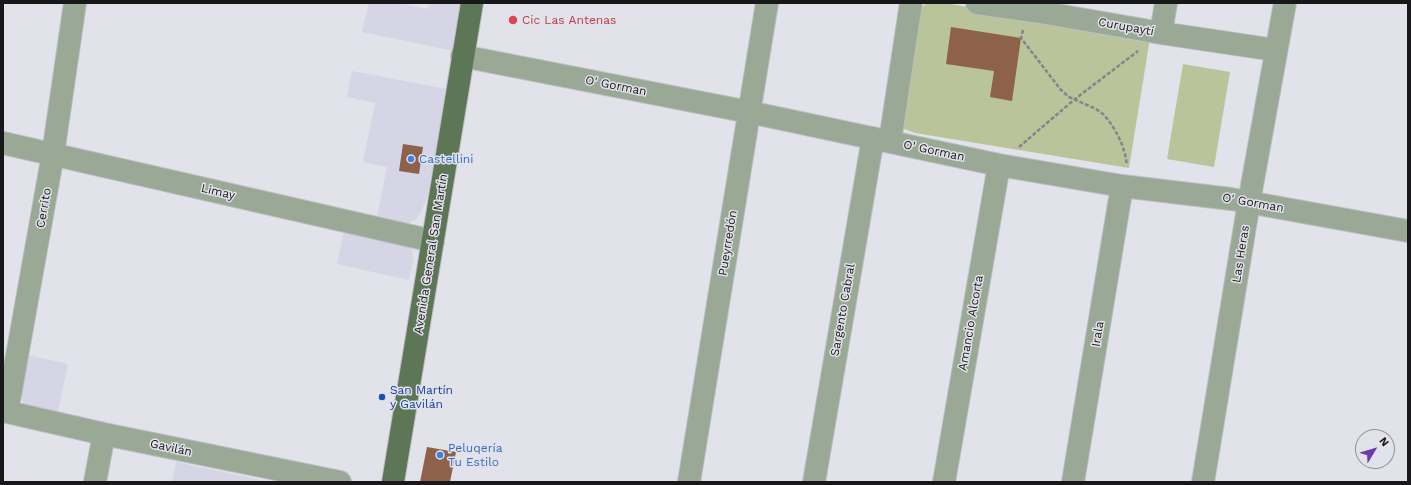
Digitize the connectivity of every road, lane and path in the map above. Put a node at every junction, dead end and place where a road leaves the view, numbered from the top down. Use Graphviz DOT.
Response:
graph roads {
  1 [pos="75,3"];
  2 [pos="472,3"];
  3 [pos="767,3"];
  4 [pos="911,3"];
  5 [pos="977,3"];
  6 [pos="1166,3"];
  7 [pos="1285,3"];
  8 [pos="1041,8"];
  9 [pos="1161,33"];
  10 [pos="1021,38"];
  11 [pos="1276,50"];
  12 [pos="462,56"];
  13 [pos="1075,99"];
  14 [pos="749,112"];
  15 [pos="881,139"];
  16 [pos="3,143"];
  17 [pos="53,154"];
  18 [pos="999,165"];
  19 [pos="1122,186"];
  20 [pos="1249,202"];
  21 [pos="1408,231"];
  22 [pos="433,241"];
  23 [pos="5,411"];
  24 [pos="104,434"];
  25 [pos="95,482"];
  26 [pos="340,482"];
  27 [pos="393,482"];
  28 [pos="689,482"];
  29 [pos="814,482"];
  30 [pos="944,482"];
  31 [pos="1074,482"];
  32 [pos="1203,482"];
  1 -- 17 [label="street, Cerrito"];
  2 -- 12 [label="main road, Avenida General San Martín"];
  3 -- 14 [label="street, Pueyrredón"];
  4 -- 15 [label="street, Sargento Cabral"];
  5 -- 8 [label="street, Curupaytí"];
  6 -- 9 [label="street"];
  7 -- 11 [label="street, Las Heras"];
  8 -- 9 [label="street, Curupaytí"];
  9 -- 11 [label="street, Curupaytí"];
  9 -- 13 [label="path"];
  10 -- 13 [label="path"];
  11 -- 20 [label="street, Las Heras"];
  12 -- 14 [label="street, O' Gorman"];
  12 -- 22 [label="main road, Avenida General San Martín"];
  13 -- 18 [label="path"];
  13 -- 19 [label="path"];
  14 -- 15 [label="street, O' Gorman"];
  14 -- 28 [label="street, Pueyrredón"];
  15 -- 18 [label="street, O' Gorman"];
  15 -- 29 [label="street, Sargento Cabral"];
  16 -- 17 [label="street, Limay"];
  17 -- 22 [label="street, Limay"];
  17 -- 23 [label="street, Cerrito"];
  18 -- 19 [label="street, O' Gorman"];
  18 -- 30 [label="street, Amancio Alcorta"];
  19 -- 20 [label="street, O' Gorman"];
  19 -- 31 [label="street, Irala"];
  20 -- 21 [label="street, O' Gorman"];
  20 -- 32 [label="street, Las Heras"];
  22 -- 27 [label="main road, Avenida General San Martín"];
  23 -- 24 [label="street, Gavilán"];
  24 -- 25 [label="street"];
  24 -- 26 [label="street, Gavilán"];
}
